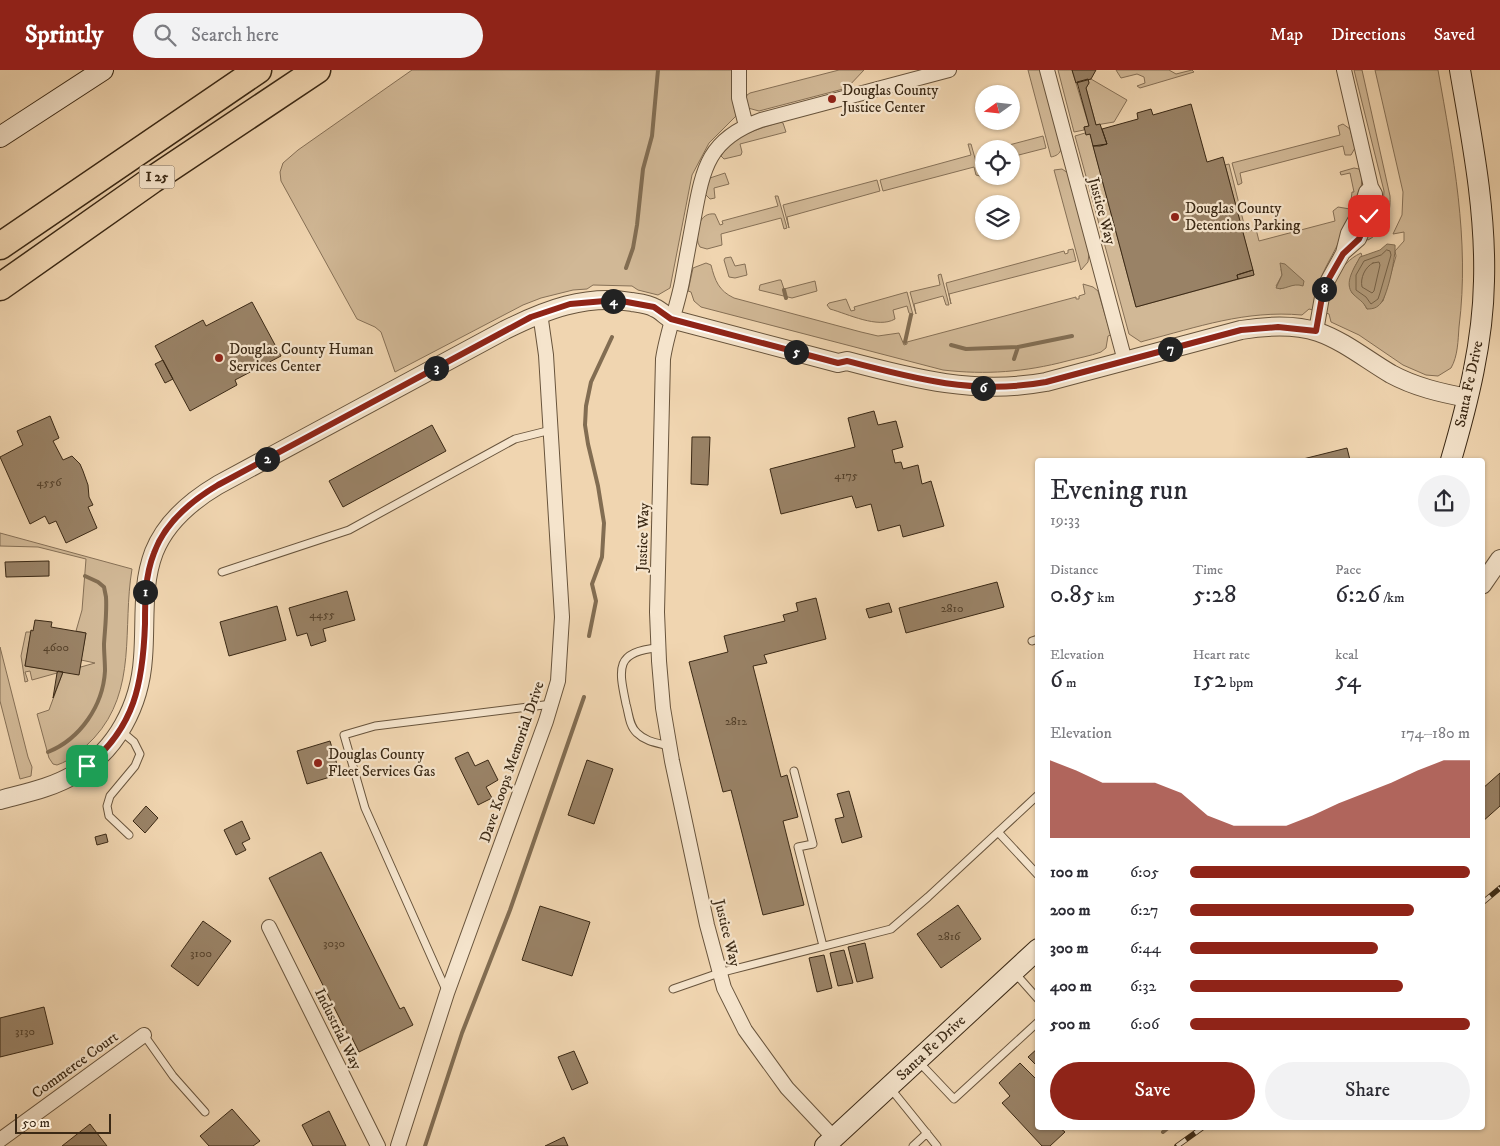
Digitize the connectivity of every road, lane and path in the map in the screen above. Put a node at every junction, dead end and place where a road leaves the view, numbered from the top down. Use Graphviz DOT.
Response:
graph roads {
  1 [pos="104,70"];
  2 [pos="258,70"];
  3 [pos="317,70"];
  4 [pos="739,70"];
  5 [pos="949,70"];
  6 [pos="1048,70"];
  7 [pos="1344,70"];
  8 [pos="1460,70"];
  9 [pos="746,126"];
  10 [pos="0,138"];
  11 [pos="0,246"];
  12 [pos="0,287"];
  13 [pos="540,314"];
  14 [pos="671,319"];
  15 [pos="1316,331"];
  16 [pos="1125,361"];
  17 [pos="1468,398"];
  18 [pos="551,430"];
  19 [pos="1452,458"];
  20 [pos="1500,559"];
  21 [pos="222,572"];
  22 [pos="1485,581"];
  23 [pos="658,648"];
  24 [pos="552,704"];
  25 [pos="120,731"];
  26 [pos="670,746"];
  27 [pos="794,771"];
  28 [pos="1035,798"];
  29 [pos="0,800"];
  30 [pos="998,832"];
  31 [pos="129,835"];
  32 [pos="1035,871"];
  33 [pos="269,927"];
  34 [pos="824,946"];
  35 [pos="1035,952"];
  36 [pos="1013,972"];
  37 [pos="719,973"];
  38 [pos="673,988"];
  39 [pos="447,993"];
  40 [pos="1035,996"];
  41 [pos="1035,1025"];
  42 [pos="144,1035"];
  43 [pos="918,1060"];
  44 [pos="889,1087"];
  45 [pos="204,1112"];
  46 [pos="927,1133"];
  47 [pos="0,1140"];
  48 [pos="830,1142"];
  49 [pos="378,1146"];
  50 [pos="398,1146"];
  51 [pos="913,1146"];
  52 [pos="937,1146"];
  1 -- 10 [label="main road"];
  2 -- 11 [label="highway, I 25"];
  3 -- 12 [label="highway, I 25"];
  4 -- 9 [label="street"];
  5 -- 9 [label="street, Justice Way"];
  6 -- 16 [label="street, Justice Way"];
  7 -- 15 [label="street"];
  8 -- 17 [label="main road, Santa Fe Drive"];
  9 -- 14 [label="street, Justice Way"];
  13 -- 14 [label="street"];
  13 -- 18 [label="street, Dave Koops Memorial Drive"];
  13 -- 25 [label="street"];
  14 -- 16 [label="street"];
  14 -- 23 [label="street, Justice Way"];
  15 -- 16 [label="street"];
  15 -- 17 [label="street"];
  17 -- 19 [label="main road, Santa Fe Drive"];
  18 -- 21 [label="lane"];
  18 -- 24 [label="street, Dave Koops Memorial Drive"];
  20 -- 22 [label="street"];
  23 -- 26 [label="street, Justice Way"];
  23 -- 26 [label="lane"];
  24 -- 39 [label="street, Dave Koops Memorial Drive"];
  24 -- 39 [label="lane"];
  25 -- 29 [label="street"];
  25 -- 31 [label="lane"];
  26 -- 37 [label="street, Justice Way"];
  27 -- 34 [label="lane"];
  28 -- 30 [label="lane"];
  30 -- 32 [label="lane"];
  30 -- 34 [label="lane"];
  33 -- 49 [label="street, Industrial Way"];
  34 -- 37 [label="lane"];
  35 -- 36 [label="main road, Santa Fe Drive"];
  36 -- 40 [label="lane"];
  36 -- 43 [label="main road, Santa Fe Drive"];
  37 -- 38 [label="lane"];
  37 -- 48 [label="street, Justice Way"];
  39 -- 50 [label="street, Dave Koops Memorial Drive"];
  41 -- 43 [label="lane"];
  42 -- 45 [label="lane"];
  42 -- 47 [label="street, Commerce Court"];
  43 -- 44 [label="main road, Santa Fe Drive"];
  44 -- 46 [label="lane"];
  44 -- 48 [label="main road, Santa Fe Drive"];
  46 -- 51 [label="lane"];
  46 -- 52 [label="lane"];
}
